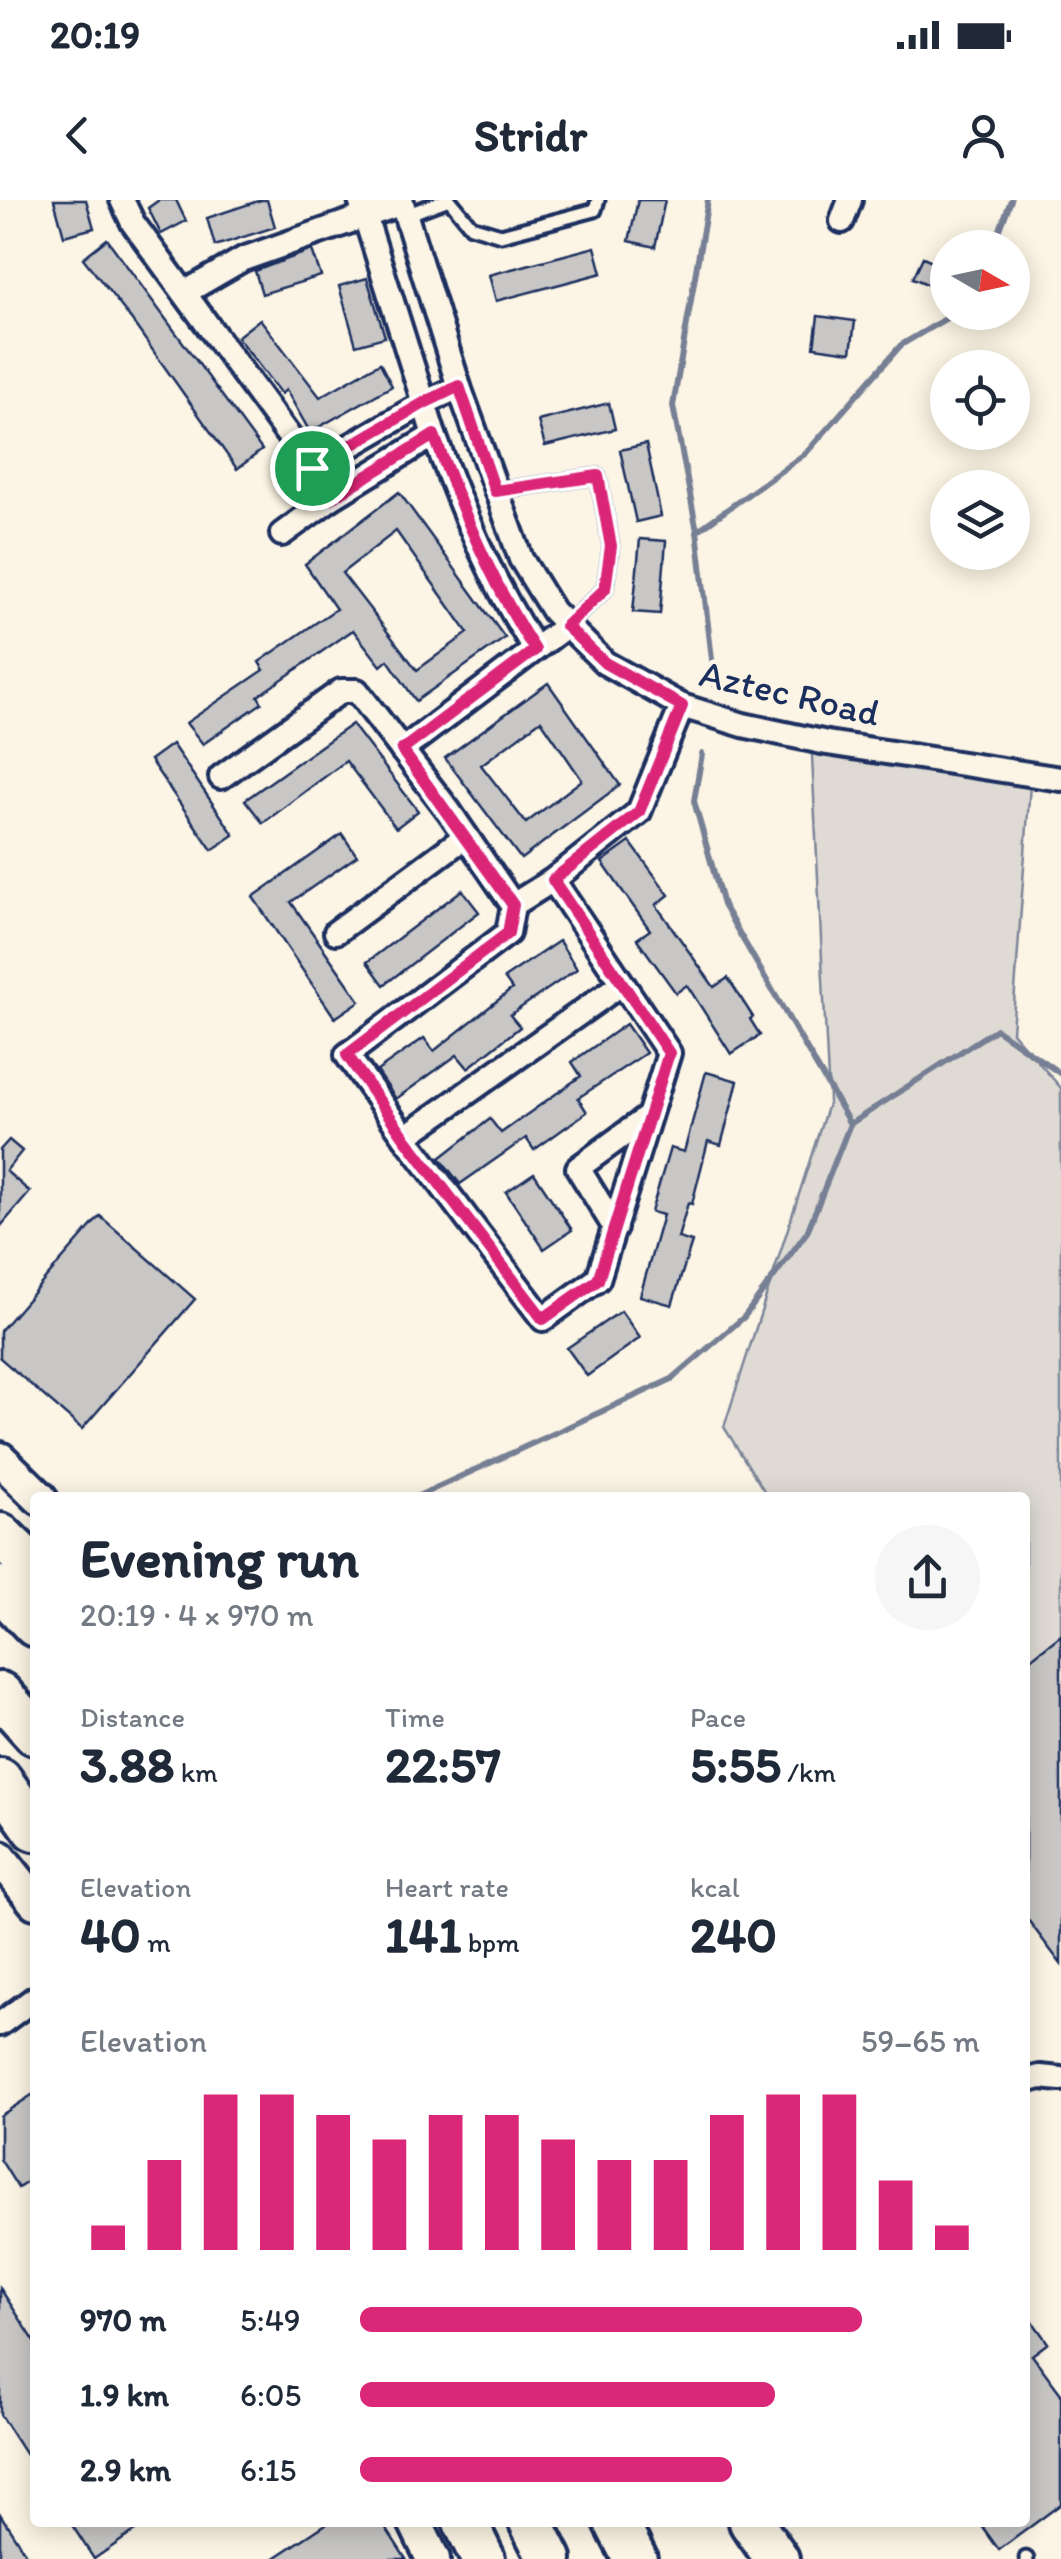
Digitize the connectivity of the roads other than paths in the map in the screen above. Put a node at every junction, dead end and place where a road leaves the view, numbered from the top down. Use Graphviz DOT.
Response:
graph roads {
  1 [pos="122,200"];
  2 [pos="448,200"];
  3 [pos="598,200"];
  4 [pos="403,206"];
  5 [pos="363,209"];
  6 [pos="186,292"];
  7 [pos="459,386"];
  8 [pos="424,403"];
  9 [pos="434,435"];
  10 [pos="312,468"];
  11 [pos="495,491"];
  12 [pos="330,499"];
  13 [pos="282,534"];
  14 [pos="566,626"];
  15 [pos="535,650"];
  16 [pos="682,706"];
  17 [pos="402,750"];
  18 [pos="220,777"];
  19 [pos="1061,779"];
  20 [pos="466,836"];
  21 [pos="553,880"];
  22 [pos="513,905"];
  23 [pos="336,932"];
  24 [pos="621,984"];
  25 [pos="649,1116"];
  26 [pos="405,1138"];
  27 [pos="614,1228"];
  28 [pos="0,1460"];
  29 [pos="34,1492"];
  30 [pos="0,1536"];
  31 [pos="30,1564"];
  32 [pos="0,1588"];
  33 [pos="30,1620"];
  34 [pos="0,1694"];
  35 [pos="30,1727"];
  36 [pos="0,1780"];
  37 [pos="30,1822"];
  38 [pos="0,1858"];
  39 [pos="30,1896"];
  40 [pos="30,2002"];
  41 [pos="0,2024"];
  42 [pos="1030,2080"];
  43 [pos="1061,2080"];
  44 [pos="417,2527"];
  45 [pos="467,2527"];
  46 [pos="534,2527"];
  47 [pos="619,2527"];
  48 [pos="723,2527"];
  49 [pos="755,2527"];
  50 [pos="433,2559"];
  51 [pos="483,2559"];
  52 [pos="550,2559"];
  53 [pos="635,2559"];
  54 [pos="743,2559"];
  55 [pos="777,2559"];
  1 -- 6 [label="street"];
  2 -- 3 [label="lane"];
  2 -- 4 [label="lane"];
  4 -- 5 [label="street"];
  4 -- 7 [label="street, Aztec Road"];
  5 -- 6 [label="street"];
  5 -- 8 [label="street"];
  6 -- 10 [label="street"];
  7 -- 8 [label="street"];
  7 -- 11 [label="street, Aztec Road"];
  8 -- 9 [label="street"];
  8 -- 10 [label="street"];
  9 -- 12 [label="street"];
  9 -- 15 [label="street"];
  10 -- 12 [label="street"];
  11 -- 14 [label="street, Aztec Road"];
  11 -- 14 [label="lane"];
  12 -- 13 [label="street"];
  14 -- 15 [label="street"];
  14 -- 16 [label="street, Aztec Road"];
  15 -- 17 [label="street"];
  16 -- 19 [label="street, Aztec Road"];
  16 -- 21 [label="street"];
  17 -- 18 [label="street"];
  17 -- 20 [label="street"];
  20 -- 22 [label="street"];
  20 -- 23 [label="street"];
  21 -- 22 [label="street"];
  21 -- 24 [label="street"];
  22 -- 26 [label="street"];
  24 -- 25 [label="street"];
  24 -- 26 [label="street"];
  25 -- 27 [label="street"];
  25 -- 27 [label="street"];
  26 -- 27 [label="street"];
  28 -- 29 [label="street"];
  30 -- 31 [label="highway"];
  32 -- 33 [label="highway"];
  34 -- 35 [label="highway"];
  36 -- 37 [label="highway"];
  38 -- 39 [label="street"];
  40 -- 41 [label="street"];
  42 -- 43 [label="street"];
  44 -- 50 [label="street"];
  45 -- 51 [label="highway"];
  46 -- 52 [label="highway"];
  47 -- 53 [label="highway"];
  48 -- 54 [label="highway"];
  49 -- 55 [label="highway"];
}
